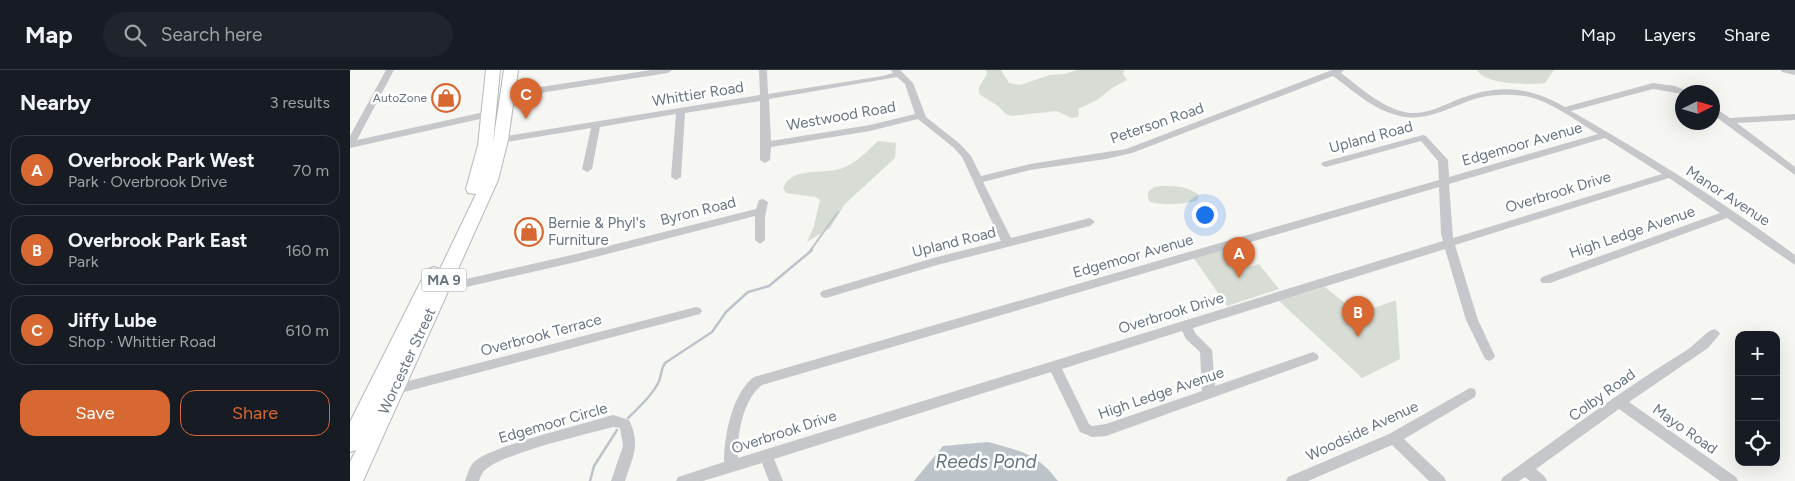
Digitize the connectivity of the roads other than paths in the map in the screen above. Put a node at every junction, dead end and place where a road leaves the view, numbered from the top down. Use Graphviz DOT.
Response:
graph roads {
  1 [pos="390,70"];
  2 [pos="493,70"];
  3 [pos="511,70"];
  4 [pos="668,70"];
  5 [pos="763,70"];
  6 [pos="1785,70"];
  7 [pos="1337,71"];
  8 [pos="897,72"];
  9 [pos="1795,72"];
  10 [pos="1675,89"];
  11 [pos="508,95"];
  12 [pos="764,97"];
  13 [pos="681,110"];
  14 [pos="1564,110"];
  15 [pos="489,114"];
  16 [pos="1720,115"];
  17 [pos="920,116"];
  18 [pos="1795,117"];
  19 [pos="1729,121"];
  20 [pos="596,125"];
  21 [pos="1606,135"];
  22 [pos="501,140"];
  23 [pos="766,144"];
  24 [pos="350,145"];
  25 [pos="765,160"];
  26 [pos="1326,164"];
  27 [pos="587,169"];
  28 [pos="1795,172"];
  29 [pos="1668,175"];
  30 [pos="676,177"];
  31 [pos="978,180"];
  32 [pos="1444,183"];
  33 [pos="1728,214"];
  34 [pos="1090,222"];
  35 [pos="760,240"];
  36 [pos="1448,243"];
  37 [pos="1008,244"];
  38 [pos="1795,261"];
  39 [pos="1546,280"];
  40 [pos="440,289"];
  41 [pos="826,294"];
  42 [pos="696,311"];
  43 [pos="1186,325"];
  44 [pos="1714,334"];
  45 [pos="1489,356"];
  46 [pos="1314,357"];
  47 [pos="1054,366"];
  48 [pos="393,390"];
  49 [pos="1470,393"];
  50 [pos="1209,394"];
  51 [pos="1620,403"];
  52 [pos="1394,438"];
  53 [pos="351,440"];
  54 [pos="766,455"];
  55 [pos="731,466"];
  56 [pos="1526,469"];
  57 [pos="352,481"];
  58 [pos="472,481"];
  59 [pos="618,481"];
  60 [pos="683,481"];
  61 [pos="776,481"];
  62 [pos="1294,481"];
  63 [pos="1439,481"];
  64 [pos="1508,481"];
  65 [pos="1540,481"];
  66 [pos="1730,481"];
  1 -- 24 [label="street"];
  2 -- 15 [label="highway, Worcester Street / MA 9"];
  3 -- 11 [label="highway, Worcester Street / MA 9"];
  4 -- 11 [label="street"];
  5 -- 12 [label="street"];
  6 -- 9 [label="street"];
  7 -- 14 [label="street, Manor Avenue"];
  7 -- 31 [label="street, Peterson Road"];
  8 -- 12 [label="street, Whittier Road"];
  8 -- 17 [label="street"];
  10 -- 14 [label="street"];
  11 -- 22 [label="highway, Worcester Street / MA 9"];
  12 -- 13 [label="street, Whittier Road"];
  12 -- 23 [label="street"];
  13 -- 20 [label="street, Whittier Road"];
  13 -- 30 [label="street"];
  14 -- 21 [label="street, Manor Avenue"];
  15 -- 24 [label="street"];
  15 -- 53 [label="highway, Worcester Street / MA 9"];
  16 -- 19 [label="street"];
  17 -- 23 [label="street, Westwood Road"];
  17 -- 31 [label="street"];
  18 -- 19 [label="street"];
  19 -- 28 [label="street"];
  20 -- 22 [label="street, Whittier Road"];
  20 -- 27 [label="street"];
  21 -- 29 [label="street, Manor Avenue"];
  21 -- 32 [label="street, Edgemoor Avenue"];
  22 -- 40 [label="highway, Worcester Street / MA 9"];
  23 -- 25 [label="street"];
  26 -- 32 [label="street, Upland Road"];
  29 -- 33 [label="street, Manor Avenue"];
  29 -- 36 [label="street, Overbrook Drive"];
  31 -- 37 [label="street"];
  32 -- 36 [label="street"];
  32 -- 55 [label="street, Edgemoor Avenue"];
  33 -- 38 [label="street, Manor Avenue"];
  33 -- 39 [label="street, High Ledge Avenue"];
  34 -- 37 [label="street, Upland Road"];
  35 -- 40 [label="street, Byron Road"];
  36 -- 43 [label="street, Overbrook Drive"];
  36 -- 45 [label="street"];
  37 -- 41 [label="street, Upland Road"];
  40 -- 48 [label="highway, Worcester Street / MA 9"];
  42 -- 48 [label="street, Overbrook Terrace"];
  43 -- 47 [label="street, Overbrook Drive"];
  43 -- 50 [label="street"];
  44 -- 51 [label="street, Colby Road"];
  46 -- 50 [label="street, High Ledge Avenue"];
  47 -- 50 [label="street, High Ledge Avenue"];
  47 -- 54 [label="street, Overbrook Drive"];
  48 -- 57 [label="highway, Worcester Street / MA 9"];
  49 -- 52 [label="street, Woodside Avenue"];
  51 -- 56 [label="street, Colby Road"];
  51 -- 66 [label="street, Mayo Road"];
  52 -- 62 [label="street, Woodside Avenue"];
  52 -- 63 [label="street"];
  54 -- 55 [label="street, Overbrook Drive"];
  54 -- 61 [label="street"];
  55 -- 60 [label="street, Overbrook Drive"];
  56 -- 64 [label="street, Colby Road"];
  56 -- 65 [label="street"];
  58 -- 59 [label="street, Edgemoor Circle"];
}
